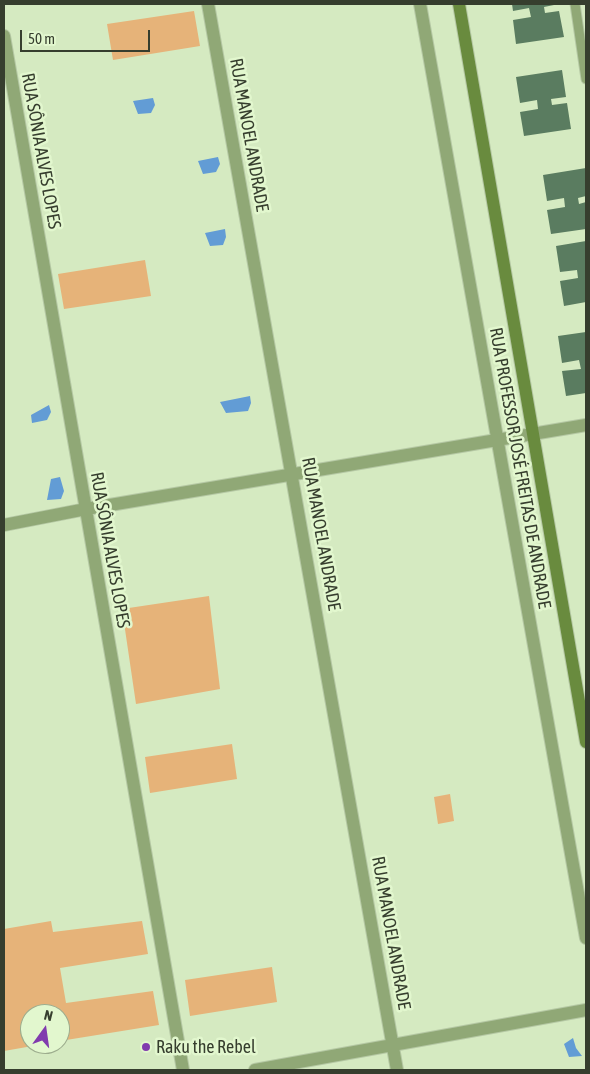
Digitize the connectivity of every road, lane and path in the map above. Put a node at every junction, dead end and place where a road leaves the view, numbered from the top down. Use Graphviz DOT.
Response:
graph roads {
  1 [pos="208,4"];
  2 [pos="420,4"];
  3 [pos="459,4"];
  4 [pos="575,4"];
  5 [pos="4,36"];
  6 [pos="586,78"];
  7 [pos="586,426"];
  8 [pos="533,434"];
  9 [pos="497,441"];
  10 [pos="293,474"];
  11 [pos="86,509"];
  12 [pos="4,525"];
  13 [pos="586,742"];
  14 [pos="586,938"];
  15 [pos="586,1010"];
  16 [pos="393,1045"];
  17 [pos="183,1070"];
  18 [pos="255,1070"];
  19 [pos="397,1070"];
  1 -- 10 [label="street, RUA MANOEL ANDRADE"];
  2 -- 9 [label="street, RUA PROFESSOR JOSÉ FREITAS DE ANDRADE"];
  3 -- 8 [label="street, RUA PROFESSOR JOSÉ FREITAS DE ANDRADE"];
  4 -- 6 [label="lane"];
  5 -- 11 [label="street, RUA SÔNIA ALVES LOPES"];
  7 -- 8 [label="street"];
  8 -- 9 [label="street"];
  8 -- 13 [label="street, RUA PROFESSOR JOSÉ FREITAS DE ANDRADE"];
  9 -- 10 [label="street"];
  9 -- 14 [label="street, RUA PROFESSOR JOSÉ FREITAS DE ANDRADE"];
  10 -- 11 [label="street"];
  10 -- 16 [label="street, RUA MANOEL ANDRADE"];
  11 -- 12 [label="street"];
  11 -- 17 [label="street, RUA SÔNIA ALVES LOPES"];
  15 -- 16 [label="street"];
  16 -- 18 [label="street"];
  16 -- 19 [label="street, RUA MANOEL ANDRADE"];
}
